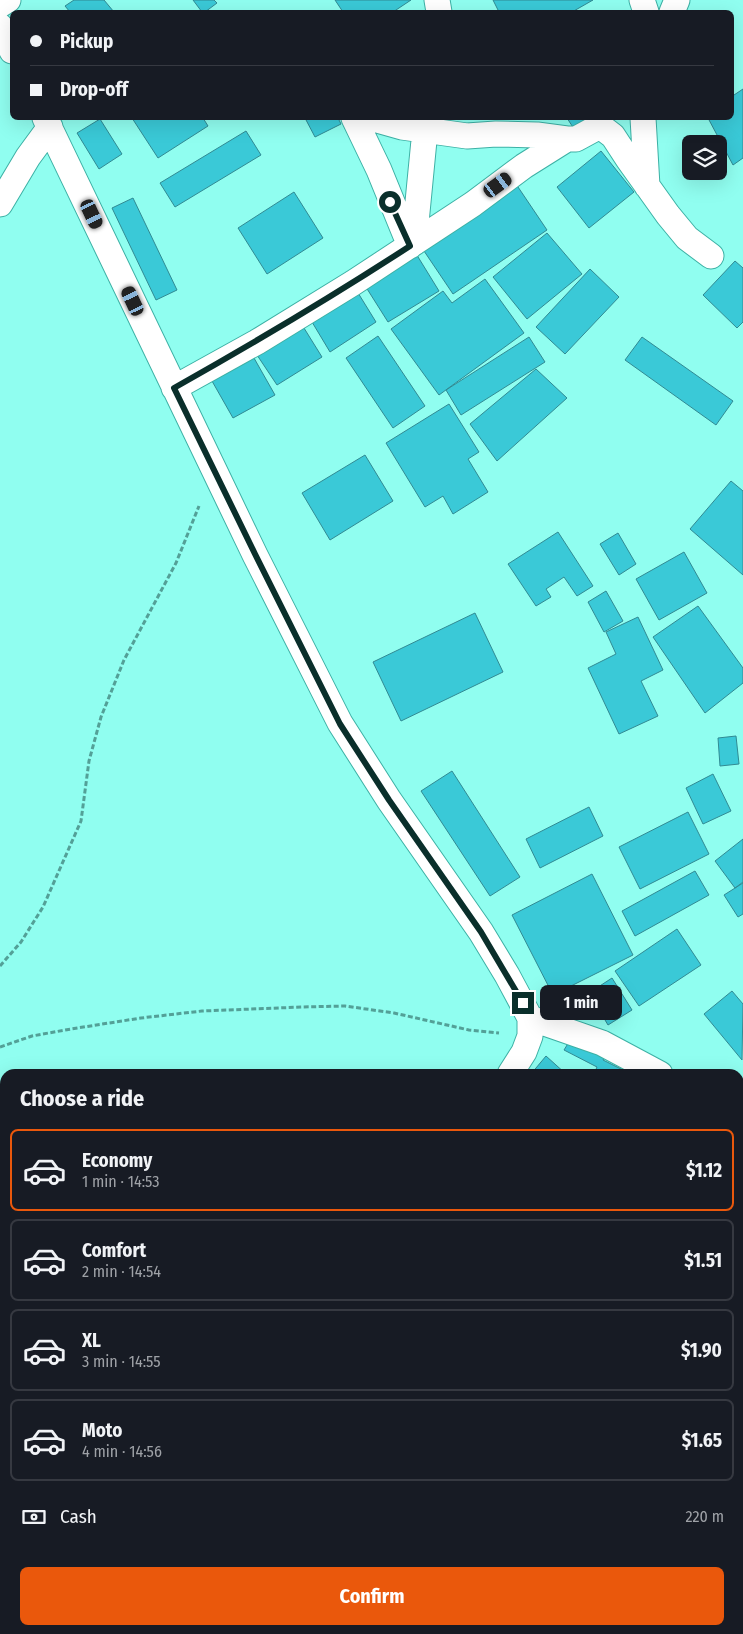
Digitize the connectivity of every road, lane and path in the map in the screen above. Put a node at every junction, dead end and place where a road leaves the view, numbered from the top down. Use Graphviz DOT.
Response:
graph roads {
  1 [pos="8,0"];
  2 [pos="0,5"];
  3 [pos="0,26"];
  4 [pos="10,48"];
  5 [pos="355,120"];
  6 [pos="377,120"];
  7 [pos="643,120"];
  8 [pos="48,122"];
  9 [pos="417,125"];
  10 [pos="568,139"];
  11 [pos="647,186"];
  12 [pos="0,204"];
  13 [pos="412,245"];
  14 [pos="711,256"];
  15 [pos="174,388"];
  16 [pos="214,470"];
  17 [pos="0,966"];
  18 [pos="530,1027"];
  19 [pos="0,1047"];
  20 [pos="513,1069"];
  21 [pos="651,1069"];
  1 -- 2 [label="street"];
  3 -- 4 [label="street"];
  5 -- 13 [label="street"];
  6 -- 9 [label="street"];
  7 -- 11 [label="street"];
  8 -- 12 [label="street"];
  8 -- 15 [label="street"];
  9 -- 10 [label="street"];
  9 -- 13 [label="street"];
  10 -- 11 [label="street"];
  10 -- 13 [label="street"];
  11 -- 14 [label="street"];
  13 -- 15 [label="street"];
  15 -- 16 [label="street"];
  16 -- 17 [label="path"];
  16 -- 18 [label="street"];
  18 -- 19 [label="path"];
  18 -- 20 [label="street"];
  18 -- 21 [label="street"];
}
